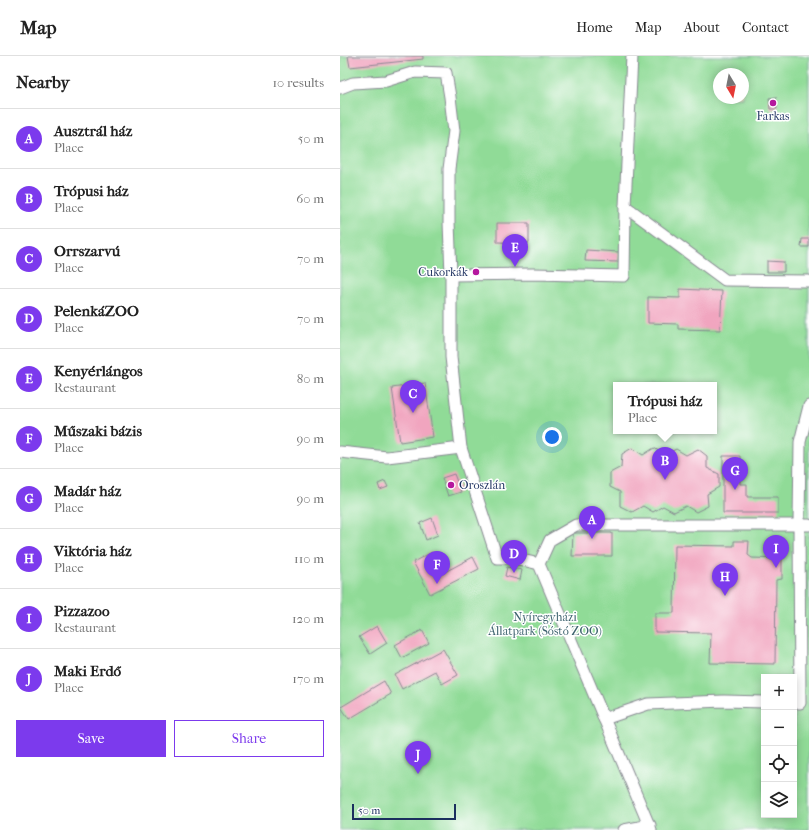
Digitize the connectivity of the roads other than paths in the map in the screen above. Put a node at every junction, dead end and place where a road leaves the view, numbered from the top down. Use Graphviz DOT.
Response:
graph roads {
  1 [pos="632,56"];
  2 [pos="340,88"];
  3 [pos="625,206"];
  4 [pos="451,275"];
  5 [pos="809,281"];
  6 [pos="809,406"];
  7 [pos="461,448"];
  8 [pos="340,452"];
  9 [pos="804,525"];
  10 [pos="538,564"];
  11 [pos="761,702"];
  12 [pos="801,703"];
  13 [pos="604,719"];
  14 [pos="651,827"];
  15 [pos="624,830"];
  1 -- 3 [label="street"];
  2 -- 4 [label="street"];
  3 -- 4 [label="street"];
  3 -- 5 [label="street"];
  4 -- 7 [label="street"];
  6 -- 9 [label="street"];
  7 -- 8 [label="street"];
  7 -- 10 [label="street"];
  9 -- 10 [label="street"];
  9 -- 12 [label="street"];
  10 -- 13 [label="street"];
  11 -- 13 [label="street"];
  13 -- 14 [label="street"];
  14 -- 15 [label="street"];
}
